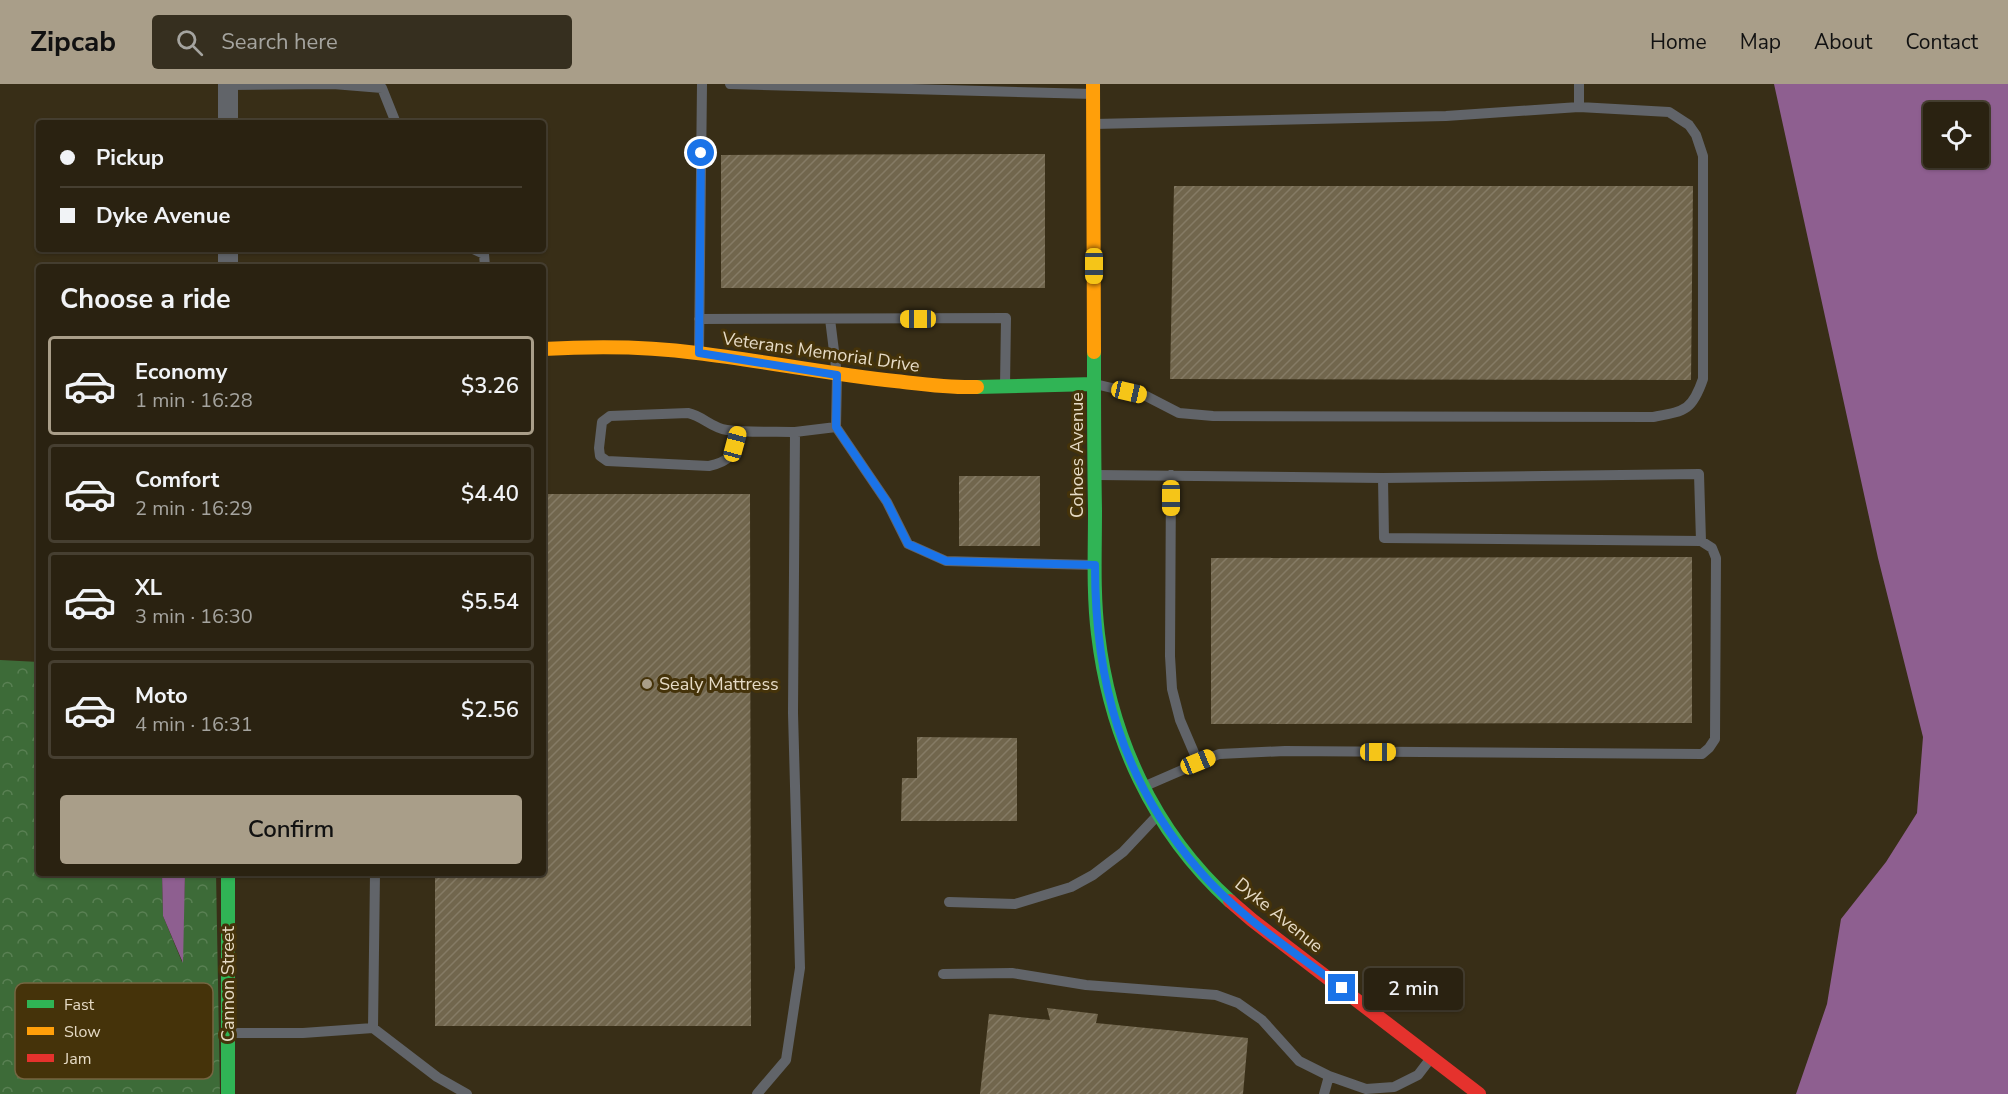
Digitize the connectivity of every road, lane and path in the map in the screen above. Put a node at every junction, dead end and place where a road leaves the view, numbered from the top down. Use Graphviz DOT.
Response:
graph roads {
  1 [pos="702,84"];
  2 [pos="730,84"];
  3 [pos="1579,84"];
  4 [pos="228,85"];
  5 [pos="1093,89"];
  6 [pos="1579,107"];
  7 [pos="228,120"];
  8 [pos="395,120"];
  9 [pos="1094,124"];
  10 [pos="699,319"];
  11 [pos="830,319"];
  12 [pos="546,350"];
  13 [pos="699,353"];
  14 [pos="837,375"];
  15 [pos="1094,384"];
  16 [pos="1005,386"];
  17 [pos="836,427"];
  18 [pos="738,430"];
  19 [pos="795,432"];
  20 [pos="1095,475"];
  21 [pos="1171,475"];
  22 [pos="1383,478"];
  23 [pos="1701,541"];
  24 [pos="1095,565"];
  25 [pos="1198,762"];
  26 [pos="1143,788"];
  27 [pos="1159,814"];
  28 [pos="228,876"];
  29 [pos="375,876"];
  30 [pos="949,902"];
  31 [pos="943,974"];
  32 [pos="373,1028"];
  33 [pos="228,1033"];
  34 [pos="1431,1057"];
  35 [pos="1329,1076"];
  36 [pos="228,1094"];
  37 [pos="467,1094"];
  38 [pos="757,1094"];
  39 [pos="1324,1094"];
  40 [pos="1479,1094"];
  1 -- 10 [label="lane"];
  2 -- 5 [label="lane"];
  3 -- 6 [label="lane"];
  4 -- 7 [label="street"];
  4 -- 8 [label="lane"];
  5 -- 9 [label="street, Cohoes Avenue"];
  6 -- 9 [label="lane"];
  6 -- 15 [label="lane"];
  9 -- 15 [label="street, Cohoes Avenue"];
  10 -- 11 [label="lane"];
  10 -- 13 [label="lane"];
  11 -- 14 [label="lane"];
  11 -- 16 [label="lane"];
  12 -- 13 [label="street, Veterans Memorial Drive"];
  13 -- 14 [label="street, Veterans Memorial Drive"];
  14 -- 16 [label="street, Veterans Memorial Drive"];
  14 -- 17 [label="lane"];
  15 -- 16 [label="street, Veterans Memorial Drive"];
  15 -- 20 [label="street, Cohoes Avenue"];
  17 -- 19 [label="lane"];
  17 -- 24 [label="lane"];
  18 -- 18 [label="lane"];
  18 -- 19 [label="lane"];
  19 -- 38 [label="lane"];
  20 -- 21 [label="lane"];
  20 -- 24 [label="street, Cohoes Avenue"];
  21 -- 22 [label="lane"];
  21 -- 25 [label="lane"];
  22 -- 23 [label="lane"];
  22 -- 23 [label="lane"];
  23 -- 25 [label="lane"];
  24 -- 26 [label="street, Cohoes Avenue"];
  25 -- 26 [label="lane"];
  26 -- 27 [label="street, Cohoes Avenue"];
  27 -- 30 [label="lane"];
  27 -- 34 [label="street, Dyke Avenue"];
  28 -- 33 [label="street, Cannon Street"];
  29 -- 32 [label="lane"];
  31 -- 35 [label="lane"];
  32 -- 33 [label="lane"];
  32 -- 37 [label="lane"];
  33 -- 36 [label="street, Cannon Street"];
  34 -- 35 [label="lane"];
  34 -- 40 [label="street, Dyke Avenue"];
  35 -- 39 [label="lane"];
}
